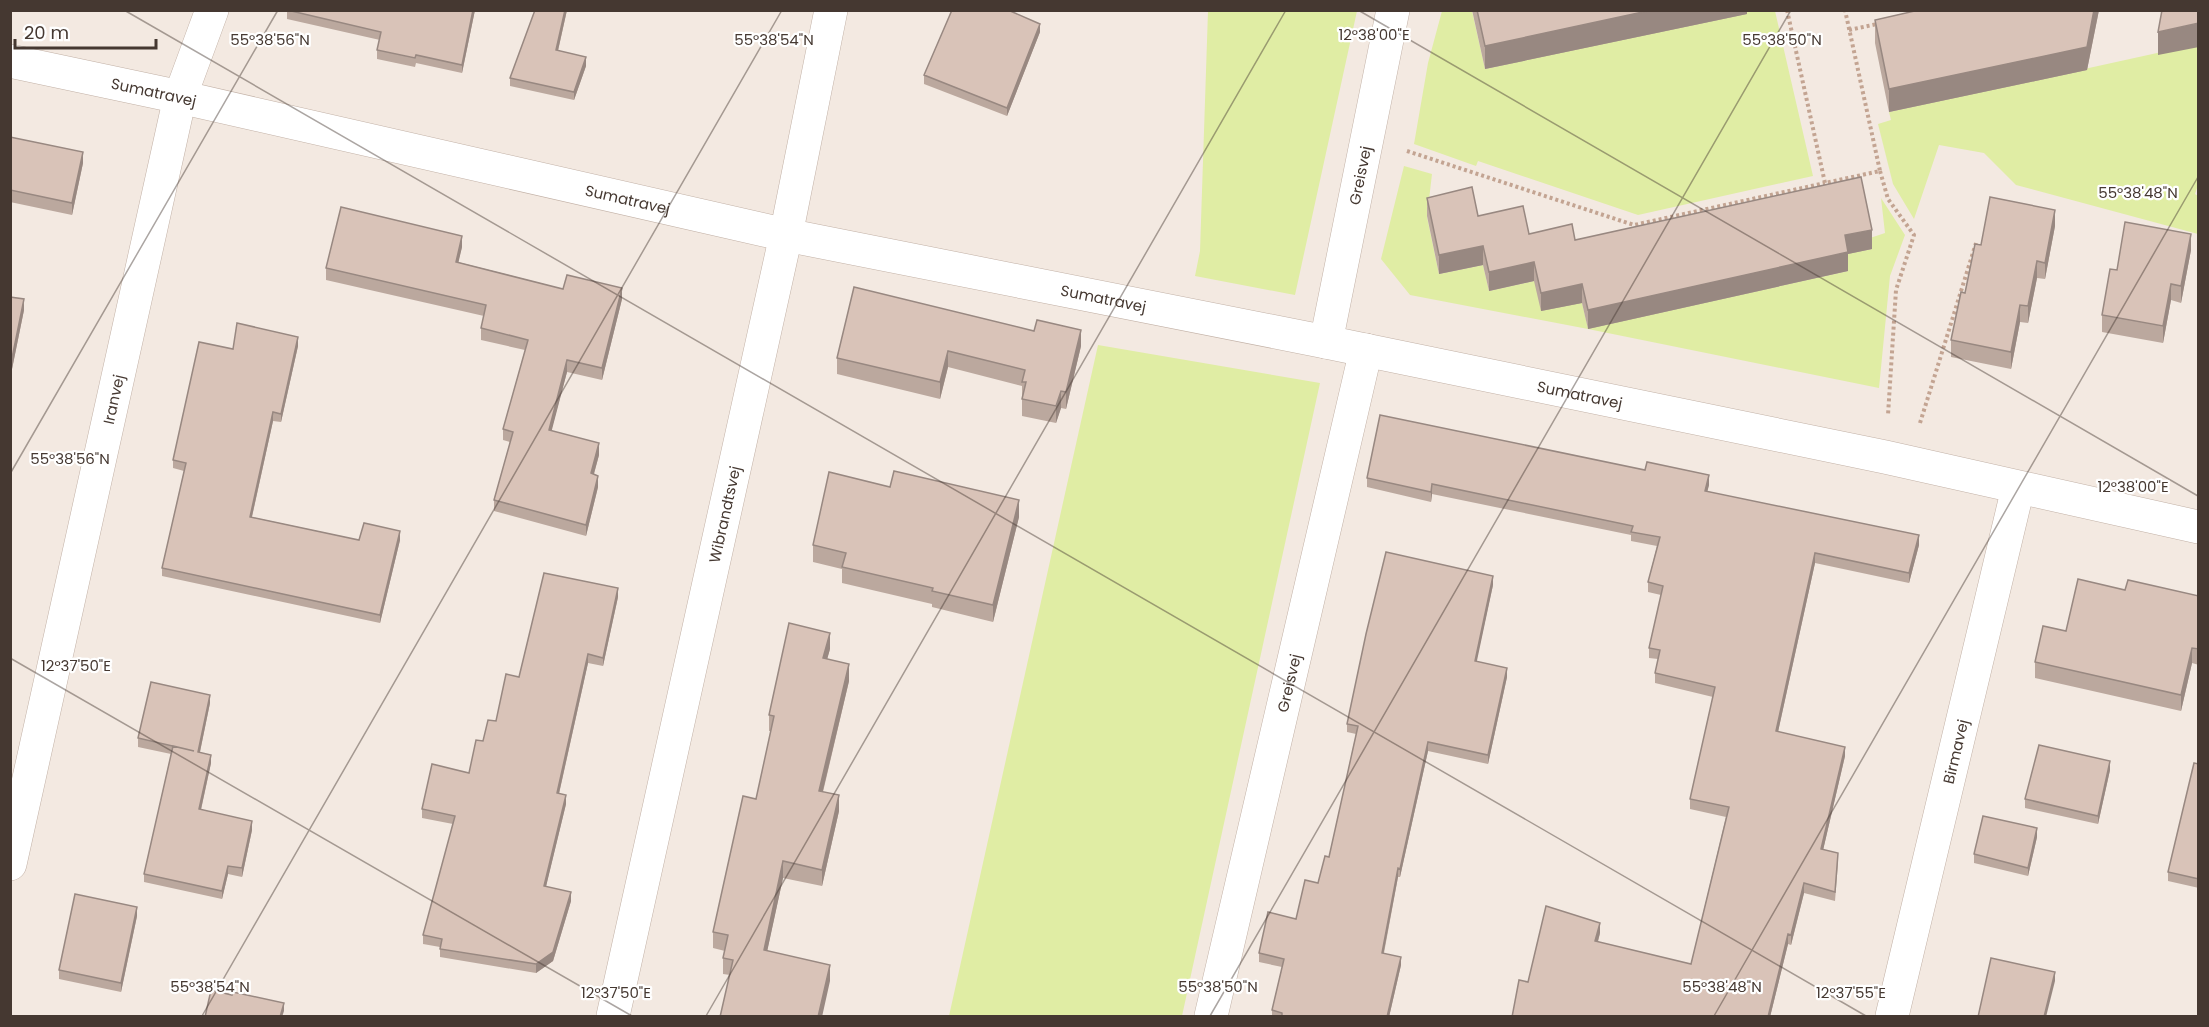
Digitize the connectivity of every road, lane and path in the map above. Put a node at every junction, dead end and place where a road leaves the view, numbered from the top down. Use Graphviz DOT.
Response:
graph roads {
  1 [pos="212,10"];
  2 [pos="831,10"];
  3 [pos="1393,10"];
  4 [pos="1787,10"];
  5 [pos="1845,10"];
  6 [pos="1882,22"];
  7 [pos="1849,30"];
  8 [pos="10,61"];
  9 [pos="180,97"];
  10 [pos="1367,138"];
  11 [pos="1880,171"];
  12 [pos="1825,183"];
  13 [pos="786,235"];
  14 [pos="1976,243"];
  15 [pos="1326,342"];
  16 [pos="1366,350"];
  17 [pos="1897,459"];
  18 [pos="2018,488"];
  19 [pos="2199,527"];
  20 [pos="10,864"];
  21 [pos="613,1017"];
  22 [pos="1211,1017"];
  23 [pos="1892,1017"];
  1 -- 9 [label="street, Iranvej"];
  2 -- 13 [label="street, Wibrandtsvej"];
  3 -- 10 [label="street, Greisvej"];
  4 -- 12 [label="path"];
  5 -- 7 [label="path"];
  6 -- 7 [label="path"];
  7 -- 11 [label="path"];
  8 -- 9 [label="street, Sumatravej"];
  9 -- 13 [label="street, Sumatravej"];
  9 -- 20 [label="street, Iranvej"];
  10 -- 12 [label="path"];
  10 -- 15 [label="street, Greisvej"];
  11 -- 12 [label="path"];
  11 -- 17 [label="path"];
  13 -- 15 [label="street, Sumatravej"];
  13 -- 21 [label="street, Wibrandtsvej"];
  14 -- 17 [label="path"];
  15 -- 16 [label="street, Sumatravej"];
  16 -- 17 [label="street, Sumatravej"];
  16 -- 22 [label="street, Greisvej"];
  17 -- 18 [label="street, Sumatravej"];
  18 -- 19 [label="street, Sumatravej"];
  18 -- 23 [label="street, Birmavej"];
}
